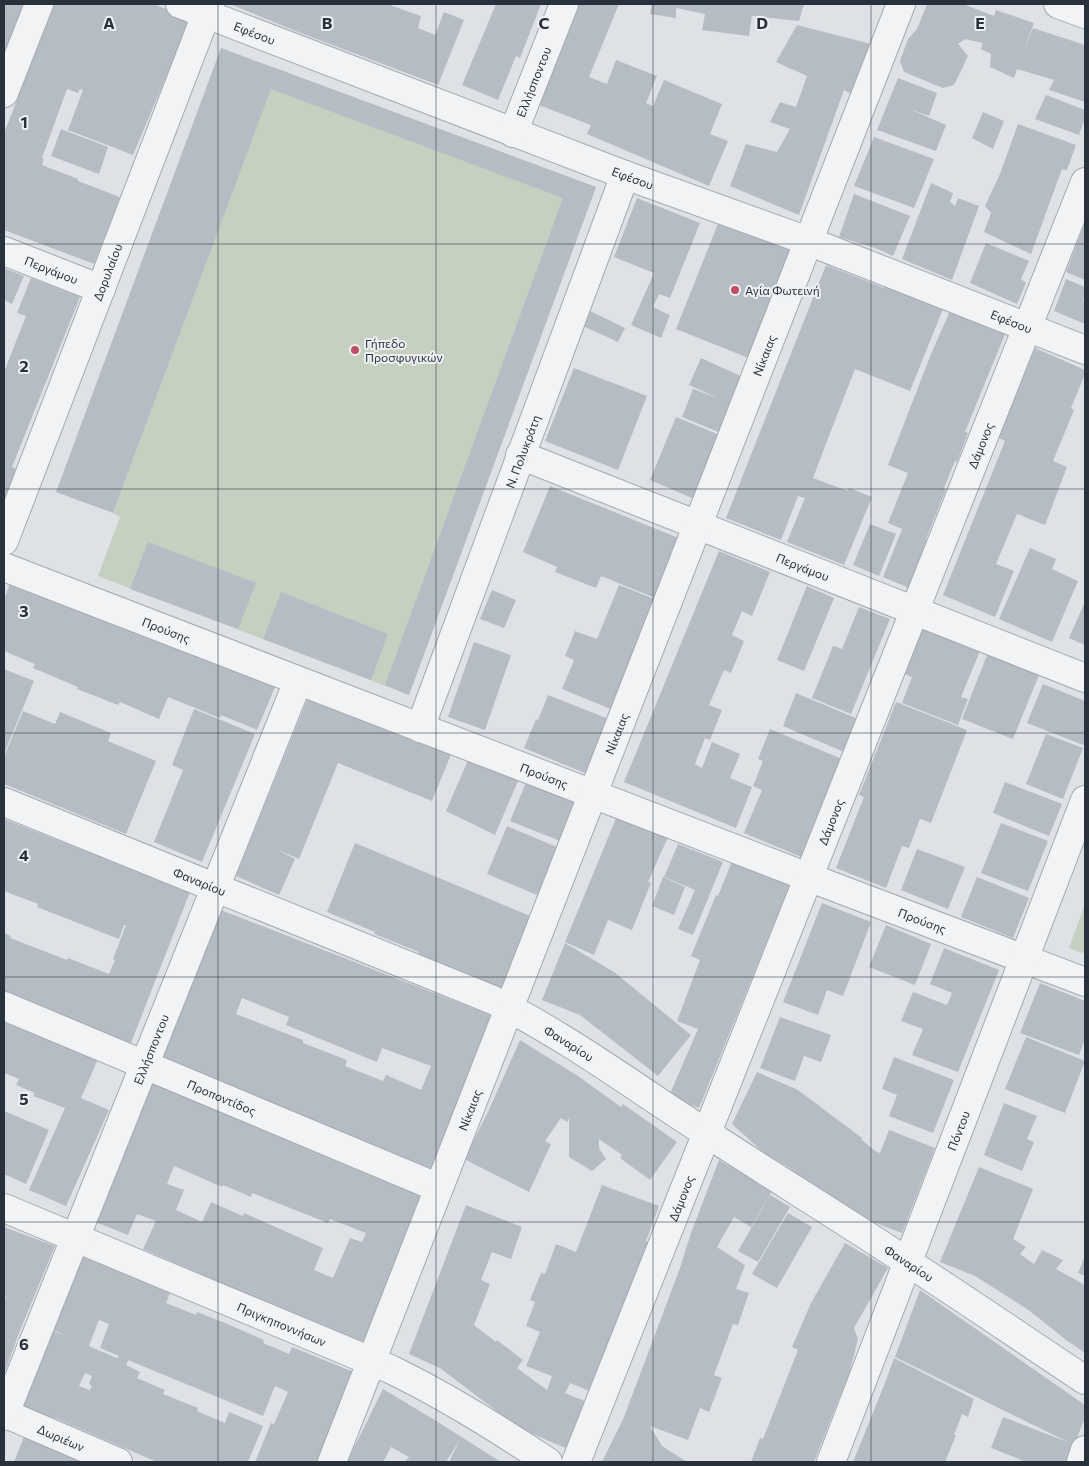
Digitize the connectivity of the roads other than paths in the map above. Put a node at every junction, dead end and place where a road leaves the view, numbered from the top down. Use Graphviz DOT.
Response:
graph roads {
  1 [pos="39,4"];
  2 [pos="180,4"];
  3 [pos="564,4"];
  4 [pos="901,4"];
  5 [pos="1058,4"];
  6 [pos="208,9"];
  7 [pos="1085,14"];
  8 [pos="4,93"];
  9 [pos="514,133"];
  10 [pos="625,175"];
  11 [pos="1085,182"];
  12 [pos="808,241"];
  13 [pos="4,250"];
  14 [pos="101,289"];
  15 [pos="1027,328"];
  16 [pos="1085,350"];
  17 [pos="520,455"];
  18 [pos="698,524"];
  19 [pos="4,541"];
  20 [pos="4,567"];
  21 [pos="914,611"];
  22 [pos="1085,678"];
  23 [pos="298,681"];
  24 [pos="420,728"];
  25 [pos="593,794"];
  26 [pos="1085,800"];
  27 [pos="4,802"];
  28 [pos="808,877"];
  29 [pos="214,888"];
  30 [pos="1024,959"];
  31 [pos="1085,982"];
  32 [pos="4,1006"];
  33 [pos="509,1008"];
  34 [pos="144,1065"];
  35 [pos="707,1134"];
  36 [pos="439,1188"];
  37 [pos="4,1208"];
  38 [pos="75,1238"];
  39 [pos="908,1262"];
  40 [pos="371,1362"];
  41 [pos="1085,1380"];
  42 [pos="4,1415"];
  43 [pos="1085,1450"];
  44 [pos="118,1462"];
  45 [pos="332,1462"];
  46 [pos="548,1462"];
  47 [pos="576,1462"];
  48 [pos="831,1462"];
  49 [pos="1081,1462"];
  1 -- 8 [label="street"];
  2 -- 6 [label="street, Εφέσου"];
  3 -- 9 [label="street, Ελλήσποντου"];
  4 -- 12 [label="street, Νίκαιας"];
  5 -- 7 [label="street"];
  6 -- 9 [label="street, Εφέσου"];
  6 -- 14 [label="street, Δορυλαίου"];
  9 -- 10 [label="street, Εφέσου"];
  10 -- 12 [label="street, Εφέσου"];
  10 -- 17 [label="street, Ν. Πολυκράτη"];
  11 -- 15 [label="street, Δάμονος"];
  12 -- 15 [label="street, Εφέσου"];
  12 -- 18 [label="street, Νίκαιας"];
  13 -- 14 [label="street, Περγάμου"];
  14 -- 19 [label="street, Δορυλαίου"];
  15 -- 16 [label="street, Εφέσου"];
  15 -- 21 [label="street, Δάμονος"];
  17 -- 18 [label="street, Περγάμου"];
  17 -- 24 [label="street, Ν. Πολυκράτη"];
  18 -- 21 [label="street, Περγάμου"];
  18 -- 25 [label="street, Νίκαιας"];
  20 -- 23 [label="street, Προύσης"];
  21 -- 22 [label="street, Περγάμου"];
  21 -- 28 [label="street, Δάμονος"];
  23 -- 24 [label="street, Προύσης"];
  23 -- 29 [label="street, Ελλήσποντου"];
  24 -- 25 [label="street, Προύσης"];
  25 -- 28 [label="street, Προύσης"];
  25 -- 33 [label="street, Νίκαιας"];
  26 -- 30 [label="street, Πόντου"];
  27 -- 29 [label="street, Φαναρίου"];
  28 -- 30 [label="street, Προύσης"];
  28 -- 35 [label="street, Δάμονος"];
  29 -- 33 [label="street, Φαναρίου"];
  29 -- 34 [label="street, Ελλήσποντου"];
  30 -- 31 [label="street, Προύσης"];
  30 -- 39 [label="street, Πόντου"];
  32 -- 34 [label="street, Προποντίδος"];
  33 -- 35 [label="street, Φαναρίου"];
  33 -- 36 [label="street, Νίκαιας"];
  34 -- 36 [label="street, Προποντίδος"];
  34 -- 38 [label="street, Ελλήσποντου"];
  35 -- 39 [label="street, Φαναρίου"];
  35 -- 47 [label="street, Δάμονος"];
  36 -- 40 [label="street, Νίκαιας"];
  37 -- 38 [label="street, Πριγκηποννήσων"];
  38 -- 40 [label="street, Πριγκηποννήσων"];
  38 -- 42 [label="street, Ελλήσποντου"];
  39 -- 41 [label="street, Φαναρίου"];
  39 -- 48 [label="street, Πόντου"];
  40 -- 45 [label="street, Νίκαιας"];
  40 -- 46 [label="street, Πριγκηποννήσων"];
  42 -- 44 [label="street, Δωριέων"];
  43 -- 49 [label="street"];
}
